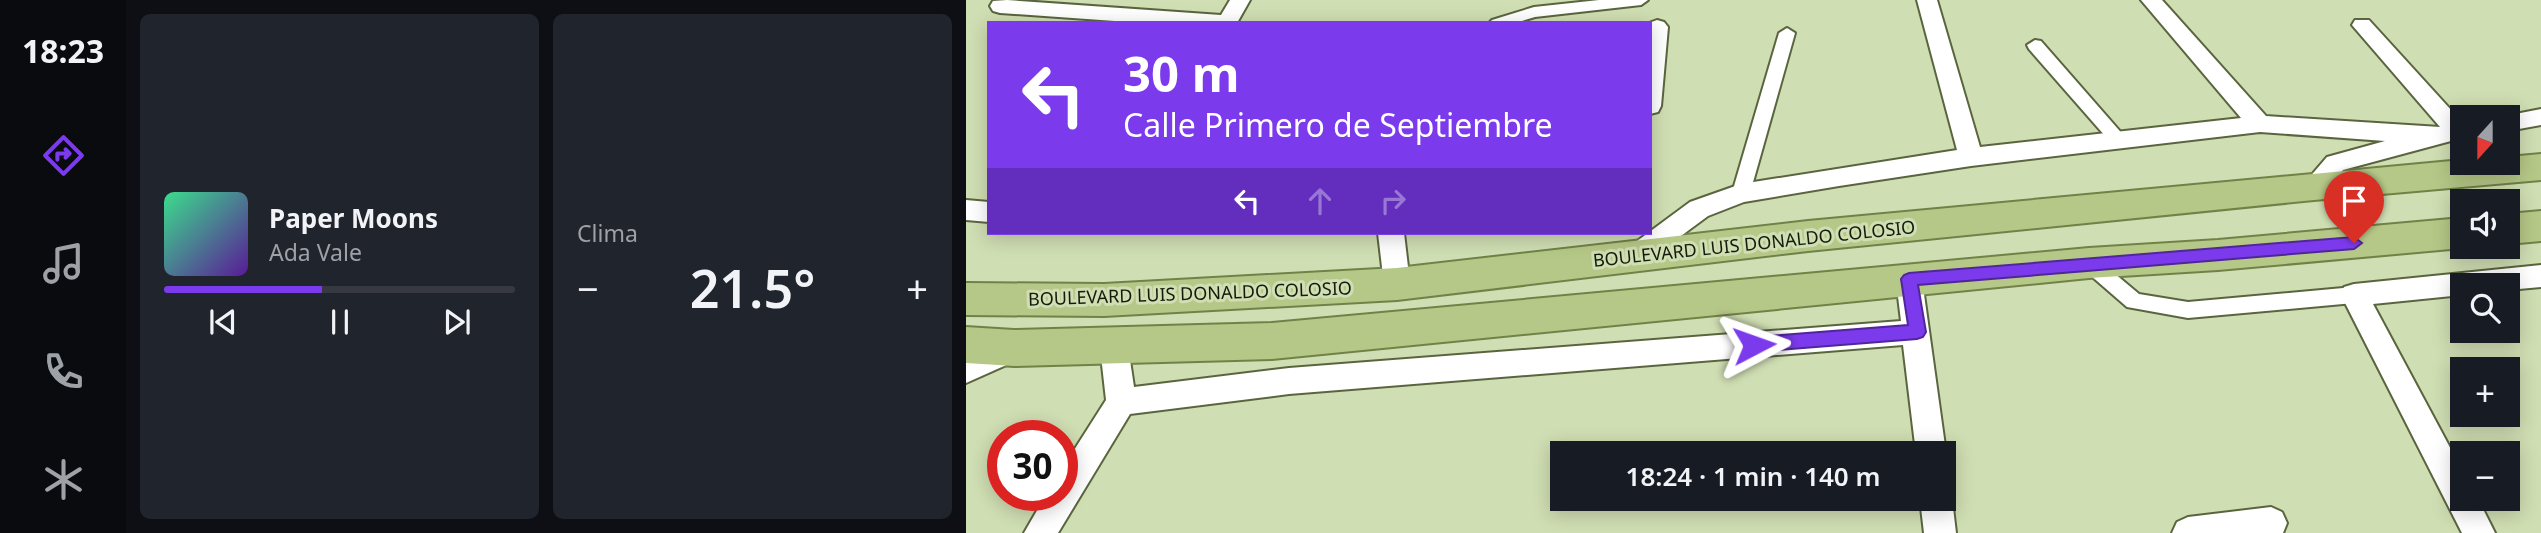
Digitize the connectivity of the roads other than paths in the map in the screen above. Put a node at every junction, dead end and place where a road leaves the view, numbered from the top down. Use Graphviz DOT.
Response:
graph roads {
  1 [pos="1240,0"];
  2 [pos="1641,0"];
  3 [pos="1927,0"];
  4 [pos="2151,0"];
  5 [pos="1000,6"];
  6 [pos="1213,21"];
  7 [pos="1228,21"];
  8 [pos="1504,21"];
  9 [pos="2362,25"];
  10 [pos="1657,27"];
  11 [pos="1787,33"];
  12 [pos="2035,45"];
  13 [pos="1652,83"];
  14 [pos="2541,117"];
  15 [pos="2450,120"];
  16 [pos="2520,120"];
  17 [pos="2260,124"];
  18 [pos="2450,132"];
  19 [pos="2430,136"];
  20 [pos="2119,141"];
  21 [pos="1971,157"];
  22 [pos="2541,167"];
  23 [pos="2541,177"];
  24 [pos="2314,186"];
  25 [pos="1741,192"];
  26 [pos="2187,198"];
  27 [pos="2541,199"];
  28 [pos="966,210"];
  29 [pos="987,212"];
  30 [pos="2541,226"];
  31 [pos="2520,228"];
  32 [pos="2450,234"];
  33 [pos="1391,235"];
  34 [pos="1639,243"];
  35 [pos="2218,255"];
  36 [pos="2089,263"];
  37 [pos="2541,276"];
  38 [pos="1909,279"];
  39 [pos="1396,284"];
  40 [pos="2354,295"];
  41 [pos="966,299"];
  42 [pos="1917,332"];
  43 [pos="1301,338"];
  44 [pos="966,345"];
  45 [pos="1114,347"];
  46 [pos="1014,348"];
  47 [pos="966,370"];
  48 [pos="1290,381"];
  49 [pos="1121,402"];
  50 [pos="1930,441"];
  51 [pos="1937,511"];
  52 [pos="2271,523"];
  53 [pos="1040,533"];
  54 [pos="1940,533"];
  55 [pos="2188,533"];
  56 [pos="2479,533"];
  1 -- 7 [label="street"];
  2 -- 8 [label="street"];
  3 -- 21 [label="street"];
  4 -- 17 [label="street"];
  5 -- 6 [label="street"];
  9 -- 15 [label="street"];
  10 -- 13 [label="street"];
  11 -- 25 [label="street"];
  12 -- 20 [label="street"];
  14 -- 16 [label="street"];
  17 -- 19 [label="street"];
  17 -- 20 [label="street"];
  18 -- 19 [label="street"];
  19 -- 24 [label="street"];
  20 -- 21 [label="street"];
  21 -- 25 [label="street"];
  22 -- 24 [label="highway, BOULEVARD LUIS DONALDO COLOSIO"];
  23 -- 27 [label="highway"];
  24 -- 26 [label="highway, BOULEVARD LUIS DONALDO COLOSIO"];
  25 -- 34 [label="street"];
  26 -- 34 [label="highway, BOULEVARD LUIS DONALDO COLOSIO"];
  26 -- 35 [label="highway"];
  28 -- 29 [label="street"];
  30 -- 31 [label="highway"];
  32 -- 35 [label="highway"];
  33 -- 39 [label="street"];
  34 -- 39 [label="highway, BOULEVARD LUIS DONALDO COLOSIO"];
  35 -- 36 [label="highway"];
  36 -- 38 [label="highway"];
  36 -- 40 [label="street"];
  37 -- 40 [label="street"];
  38 -- 42 [label="street"];
  38 -- 43 [label="highway"];
  39 -- 41 [label="highway, BOULEVARD LUIS DONALDO COLOSIO"];
  40 -- 56 [label="street"];
  42 -- 48 [label="street"];
  42 -- 50 [label="street"];
  43 -- 45 [label="highway"];
  43 -- 48 [label="street"];
  44 -- 46 [label="highway"];
  45 -- 46 [label="highway"];
  45 -- 49 [label="street"];
  46 -- 47 [label="street"];
  48 -- 49 [label="street"];
  49 -- 53 [label="street"];
  51 -- 54 [label="street"];
  52 -- 55 [label="street"];
}
